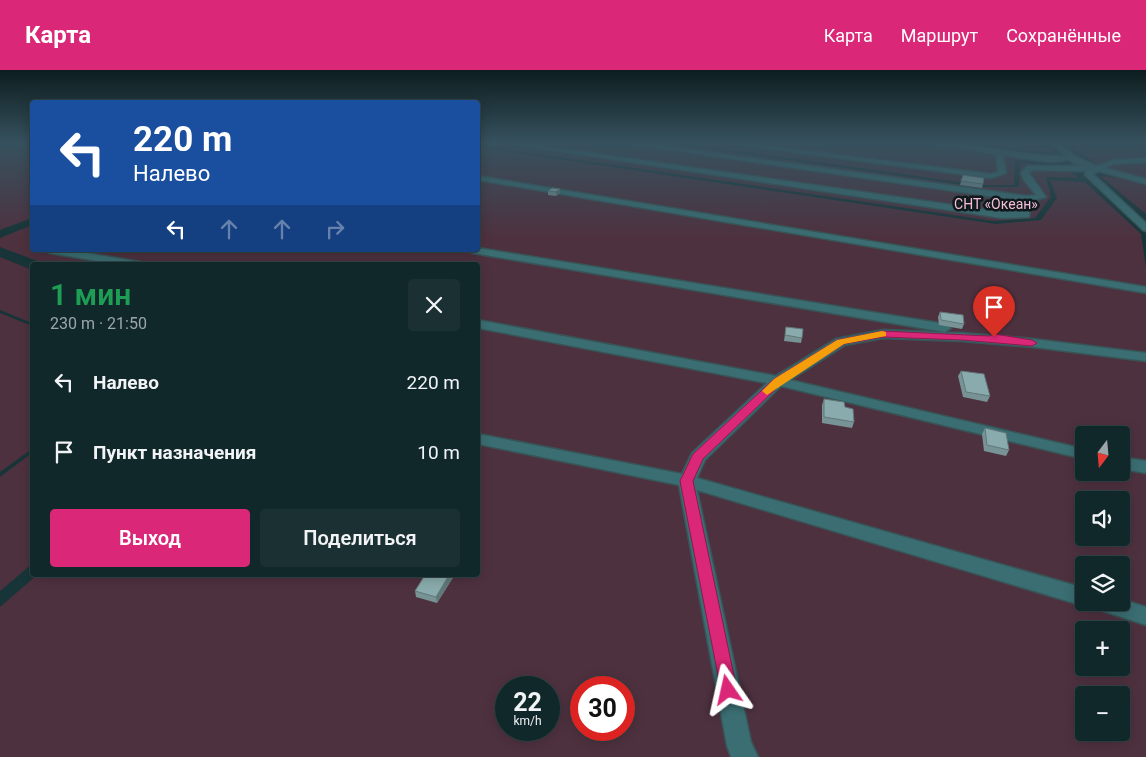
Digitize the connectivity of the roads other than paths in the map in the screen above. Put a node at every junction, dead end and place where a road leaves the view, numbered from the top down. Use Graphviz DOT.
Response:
graph roads {
  1 [pos="720,174"];
  2 [pos="848,174"];
  3 [pos="966,174"];
  4 [pos="995,174"];
  5 [pos="1025,174"];
  6 [pos="1089,174"];
  7 [pos="1117,174"];
  8 [pos="480,178"];
  9 [pos="1146,182"];
  10 [pos="1027,199"];
  11 [pos="1142,220"];
  12 [pos="1146,228"];
  13 [pos="480,251"];
  14 [pos="62,252"];
  15 [pos="122,262"];
  16 [pos="1146,290"];
  17 [pos="480,324"];
  18 [pos="1032,343"];
  19 [pos="1146,357"];
  20 [pos="778,381"];
  21 [pos="480,439"];
  22 [pos="1075,452"];
  23 [pos="1130,464"];
  24 [pos="1146,468"];
  25 [pos="687,481"];
  26 [pos="1075,594"];
  27 [pos="1130,611"];
  28 [pos="1146,616"];
  29 [pos="745,757"];
  1 -- 10 [label="street"];
  2 -- 10 [label="street"];
  3 -- 4 [label="street"];
  5 -- 10 [label="street"];
  6 -- 11 [label="street"];
  7 -- 9 [label="street"];
  8 -- 16 [label="street"];
  11 -- 12 [label="street"];
  13 -- 18 [label="street"];
  14 -- 15 [label="street"];
  17 -- 20 [label="street"];
  18 -- 19 [label="street"];
  18 -- 20 [label="street"];
  20 -- 22 [label="street"];
  20 -- 25 [label="street"];
  21 -- 25 [label="street"];
  23 -- 24 [label="street"];
  25 -- 26 [label="street"];
  25 -- 29 [label="street"];
  27 -- 28 [label="street"];
}
